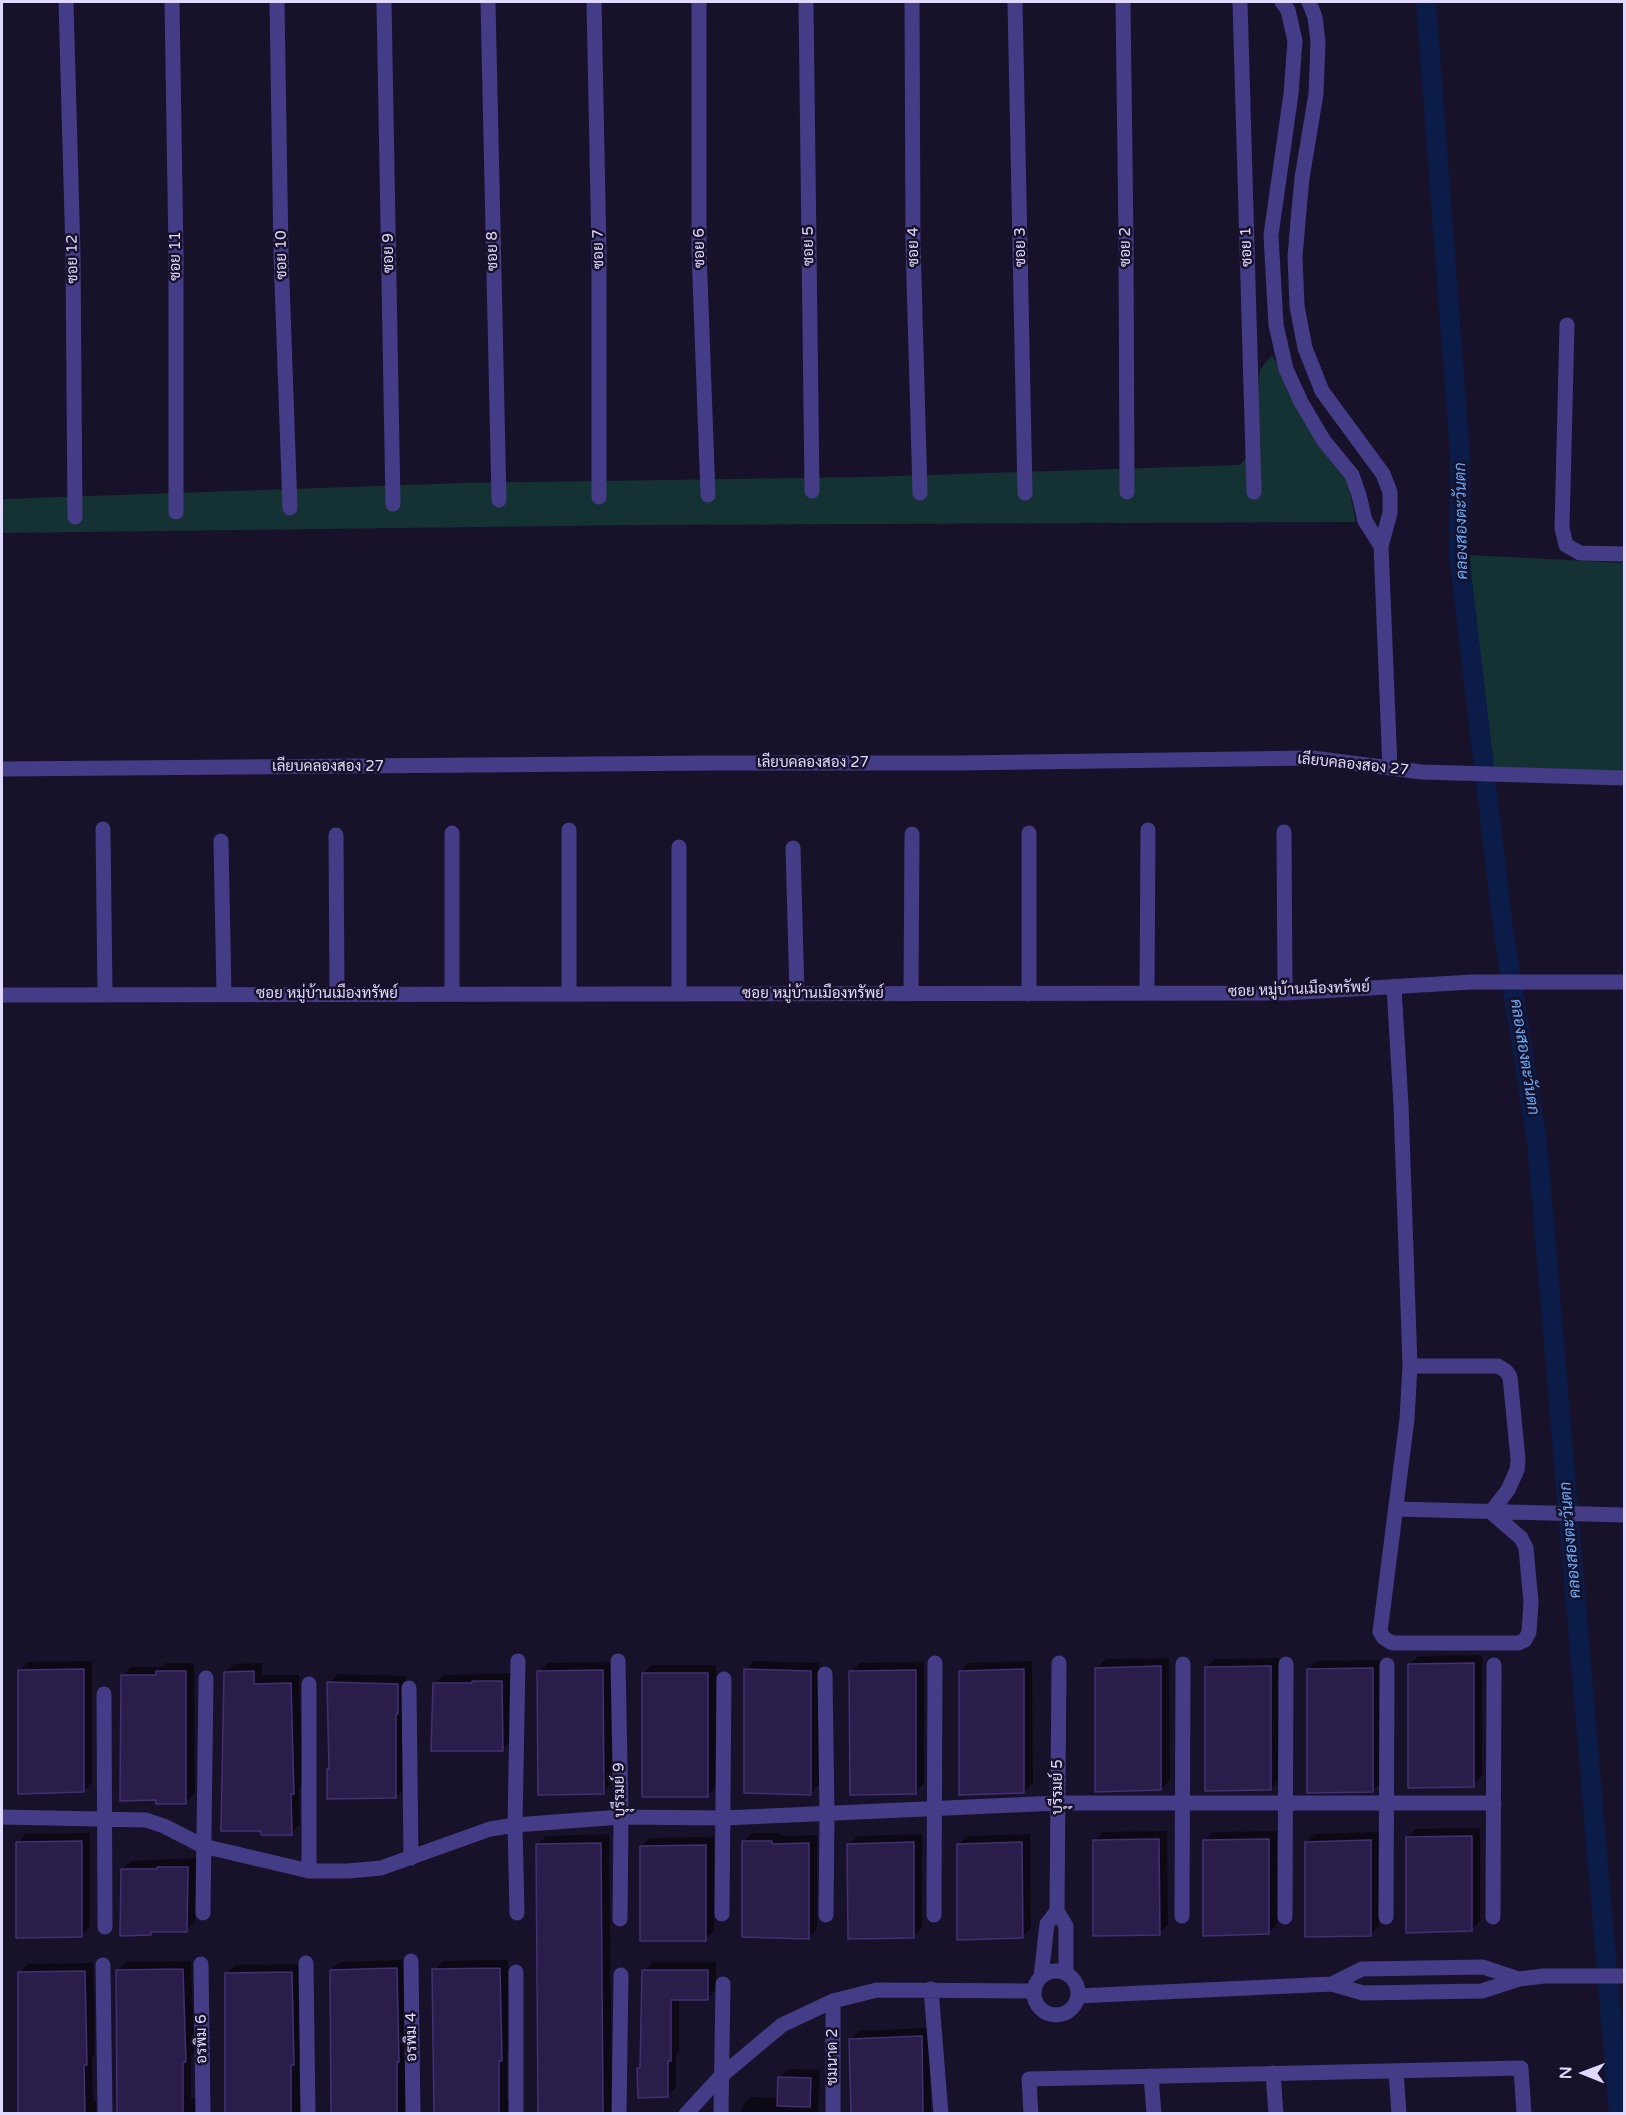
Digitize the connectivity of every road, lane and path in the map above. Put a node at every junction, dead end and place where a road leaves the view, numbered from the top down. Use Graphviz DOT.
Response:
graph roads {
  1 [pos="66,2"];
  2 [pos="172,2"];
  3 [pos="277,2"];
  4 [pos="384,2"];
  5 [pos="488,2"];
  6 [pos="594,2"];
  7 [pos="699,2"];
  8 [pos="806,2"];
  9 [pos="912,2"];
  10 [pos="1015,2"];
  11 [pos="1123,2"];
  12 [pos="1240,2"];
  13 [pos="1282,2"];
  14 [pos="1309,2"];
  15 [pos="1275,216"];
  16 [pos="1298,221"];
  17 [pos="1271,235"];
  18 [pos="1246,237"];
  19 [pos="1567,325"];
  20 [pos="1322,391"];
  21 [pos="1301,402"];
  22 [pos="812,491"];
  23 [pos="1127,492"];
  24 [pos="1254,492"];
  25 [pos="920,493"];
  26 [pos="1025,493"];
  27 [pos="708,495"];
  28 [pos="599,497"];
  29 [pos="499,500"];
  30 [pos="393,504"];
  31 [pos="290,508"];
  32 [pos="176,512"];
  33 [pos="75,517"];
  34 [pos="1381,546"];
  35 [pos="1624,554"];
  36 [pos="1390,768"];
  37 [pos="2,769"];
  38 [pos="1624,777"];
  39 [pos="103,830"];
  40 [pos="569,830"];
  41 [pos="1148,830"];
  42 [pos="1284,832"];
  43 [pos="452,833"];
  44 [pos="1029,833"];
  45 [pos="912,834"];
  46 [pos="336,835"];
  47 [pos="221,841"];
  48 [pos="678,847"];
  49 [pos="793,848"];
  50 [pos="1624,982"];
  51 [pos="1394,987"];
  52 [pos="452,993"];
  53 [pos="569,993"];
  54 [pos="1147,993"];
  55 [pos="1285,993"];
  56 [pos="2,994"];
  57 [pos="105,994"];
  58 [pos="224,994"];
  59 [pos="337,994"];
  60 [pos="679,994"];
  61 [pos="797,994"];
  62 [pos="911,994"];
  63 [pos="1029,994"];
  64 [pos="1410,1366"];
  65 [pos="1396,1509"];
  66 [pos="1499,1512"];
  67 [pos="1624,1515"];
  68 [pos="518,1661"];
  69 [pos="618,1661"];
  70 [pos="935,1663"];
  71 [pos="1059,1663"];
  72 [pos="1183,1664"];
  73 [pos="1286,1664"];
  74 [pos="1387,1665"];
  75 [pos="1494,1665"];
  76 [pos="825,1674"];
  77 [pos="206,1678"];
  78 [pos="724,1678"];
  79 [pos="309,1684"];
  80 [pos="409,1688"];
  81 [pos="104,1694"];
  82 [pos="1058,1803"];
  83 [pos="1182,1803"];
  84 [pos="1285,1803"];
  85 [pos="1386,1803"];
  86 [pos="1494,1803"];
  87 [pos="934,1808"];
  88 [pos="827,1814"];
  89 [pos="2,1817"];
  90 [pos="621,1817"];
  91 [pos="724,1818"];
  92 [pos="105,1819"];
  93 [pos="515,1825"];
  94 [pos="203,1846"];
  95 [pos="411,1858"];
  96 [pos="309,1870"];
  97 [pos="1057,1911"];
  98 [pos="203,1913"];
  99 [pos="517,1913"];
  100 [pos="722,1914"];
  101 [pos="826,1915"];
  102 [pos="934,1915"];
  103 [pos="1182,1916"];
  104 [pos="1285,1917"];
  105 [pos="1386,1917"];
  106 [pos="1493,1917"];
  107 [pos="620,1919"];
  108 [pos="105,1927"];
  109 [pos="411,1962"];
  110 [pos="306,1963"];
  111 [pos="201,1964"];
  112 [pos="104,1965"];
  113 [pos="516,1972"];
  114 [pos="1066,1973"];
  115 [pos="621,1975"];
  116 [pos="1624,1976"];
  117 [pos="1519,1979"];
  118 [pos="723,1984"];
  119 [pos="1038,1984"];
  120 [pos="1332,1984"];
  121 [pos="931,1989"];
  122 [pos="1078,1996"];
  123 [pos="832,2001"];
  124 [pos="1396,2071"];
  125 [pos="1273,2073"];
  126 [pos="721,2076"];
  127 [pos="1151,2076"];
  128 [pos="105,2114"];
  129 [pos="203,2114"];
  130 [pos="308,2114"];
  131 [pos="413,2114"];
  132 [pos="516,2114"];
  133 [pos="619,2114"];
  134 [pos="686,2114"];
  135 [pos="721,2114"];
  136 [pos="833,2114"];
  137 [pos="940,2114"];
  138 [pos="1031,2114"];
  139 [pos="1154,2114"];
  140 [pos="1276,2114"];
  141 [pos="1400,2114"];
  142 [pos="1524,2114"];
  1 -- 33 [label="street, ซอย 12"];
  2 -- 32 [label="street, ซอย 11"];
  3 -- 31 [label="street, ซอย 10"];
  4 -- 30 [label="street, ซอย 9"];
  5 -- 29 [label="street, ซอย 8"];
  6 -- 28 [label="street, ซอย 7"];
  7 -- 27 [label="street, ซอย 6"];
  8 -- 22 [label="street, ซอย 5"];
  9 -- 25 [label="street, ซอย 4"];
  10 -- 26 [label="street, ซอย 3"];
  11 -- 23 [label="street, ซอย 2"];
  12 -- 18 [label="street, ซอย 1"];
  13 -- 15 [label="street"];
  14 -- 16 [label="street"];
  15 -- 16 [label="street"];
  15 -- 17 [label="street"];
  16 -- 20 [label="street"];
  17 -- 18 [label="street"];
  17 -- 21 [label="street"];
  18 -- 24 [label="street, ซอย 1"];
  19 -- 35 [label="street"];
  20 -- 21 [label="street"];
  20 -- 34 [label="street"];
  21 -- 34 [label="street"];
  34 -- 36 [label="street"];
  36 -- 37 [label="street, เลียบคลองสอง 27"];
  36 -- 38 [label="street, เลียบคลองสอง 27"];
  39 -- 57 [label="street"];
  40 -- 53 [label="street"];
  41 -- 54 [label="street"];
  42 -- 55 [label="street"];
  43 -- 52 [label="street"];
  44 -- 63 [label="street"];
  45 -- 62 [label="street"];
  46 -- 59 [label="street"];
  47 -- 58 [label="street"];
  48 -- 60 [label="street"];
  49 -- 61 [label="street"];
  50 -- 51 [label="street, ซอย หมู่บ้านเมืองทรัพย์"];
  51 -- 55 [label="street, ซอย หมู่บ้านเมืองทรัพย์"];
  51 -- 64 [label="street"];
  52 -- 53 [label="street, ซอย หมู่บ้านเมืองทรัพย์"];
  52 -- 59 [label="street, ซอย หมู่บ้านเมืองทรัพย์"];
  53 -- 60 [label="street, ซอย หมู่บ้านเมืองทรัพย์"];
  54 -- 55 [label="street, ซอย หมู่บ้านเมืองทรัพย์"];
  54 -- 63 [label="street, ซอย หมู่บ้านเมืองทรัพย์"];
  56 -- 57 [label="street, ซอย หมู่บ้านเมืองทรัพย์"];
  57 -- 58 [label="street, ซอย หมู่บ้านเมืองทรัพย์"];
  58 -- 59 [label="street, ซอย หมู่บ้านเมืองทรัพย์"];
  60 -- 61 [label="street, ซอย หมู่บ้านเมืองทรัพย์"];
  61 -- 62 [label="street, ซอย หมู่บ้านเมืองทรัพย์"];
  62 -- 63 [label="street, ซอย หมู่บ้านเมืองทรัพย์"];
  64 -- 65 [label="street"];
  64 -- 66 [label="street"];
  65 -- 66 [label="street"];
  65 -- 66 [label="street"];
  66 -- 67 [label="street"];
  68 -- 93 [label="street"];
  69 -- 90 [label="street, บุุรีรมย์ 9"];
  70 -- 87 [label="street"];
  71 -- 82 [label="street, บุุรีรมย์ 5"];
  72 -- 83 [label="street"];
  73 -- 84 [label="street"];
  74 -- 85 [label="street"];
  75 -- 86 [label="street"];
  76 -- 88 [label="street"];
  77 -- 94 [label="street"];
  78 -- 91 [label="street"];
  79 -- 96 [label="street"];
  80 -- 95 [label="street"];
  81 -- 92 [label="street"];
  82 -- 83 [label="street"];
  82 -- 87 [label="street"];
  82 -- 97 [label="street, บุุรีรมย์ 5"];
  83 -- 84 [label="street"];
  83 -- 103 [label="street"];
  84 -- 85 [label="street"];
  84 -- 104 [label="street"];
  85 -- 86 [label="street"];
  85 -- 105 [label="street"];
  86 -- 106 [label="street"];
  87 -- 88 [label="street"];
  87 -- 102 [label="street"];
  88 -- 91 [label="street"];
  88 -- 101 [label="street"];
  89 -- 92 [label="street"];
  90 -- 91 [label="street"];
  90 -- 93 [label="street"];
  90 -- 107 [label="street, บุุรีรมย์ 9"];
  91 -- 100 [label="street"];
  92 -- 94 [label="street"];
  92 -- 108 [label="street"];
  93 -- 95 [label="street"];
  93 -- 99 [label="street"];
  94 -- 96 [label="street"];
  94 -- 98 [label="street"];
  95 -- 96 [label="street"];
  97 -- 114 [label="street, บุุรีรมย์ 5"];
  97 -- 119 [label="street, บุุรีรมย์ 5"];
  109 -- 131 [label="street, อรพิม 4"];
  110 -- 130 [label="street"];
  111 -- 129 [label="street, อรพิม 6"];
  112 -- 128 [label="street"];
  113 -- 132 [label="street"];
  114 -- 119 [label="street"];
  114 -- 122 [label="street"];
  115 -- 133 [label="street"];
  116 -- 117 [label="street"];
  117 -- 120 [label="street"];
  117 -- 120 [label="street"];
  118 -- 126 [label="street"];
  119 -- 121 [label="street"];
  119 -- 122 [label="street"];
  120 -- 122 [label="street"];
  121 -- 123 [label="street"];
  121 -- 137 [label="street"];
  123 -- 126 [label="street"];
  123 -- 136 [label="street, ชมนาด 2"];
  124 -- 125 [label="street"];
  124 -- 141 [label="street"];
  124 -- 142 [label="street"];
  125 -- 127 [label="street"];
  125 -- 140 [label="street"];
  126 -- 134 [label="street"];
  126 -- 135 [label="street"];
  127 -- 138 [label="street"];
  127 -- 139 [label="street"];
}
